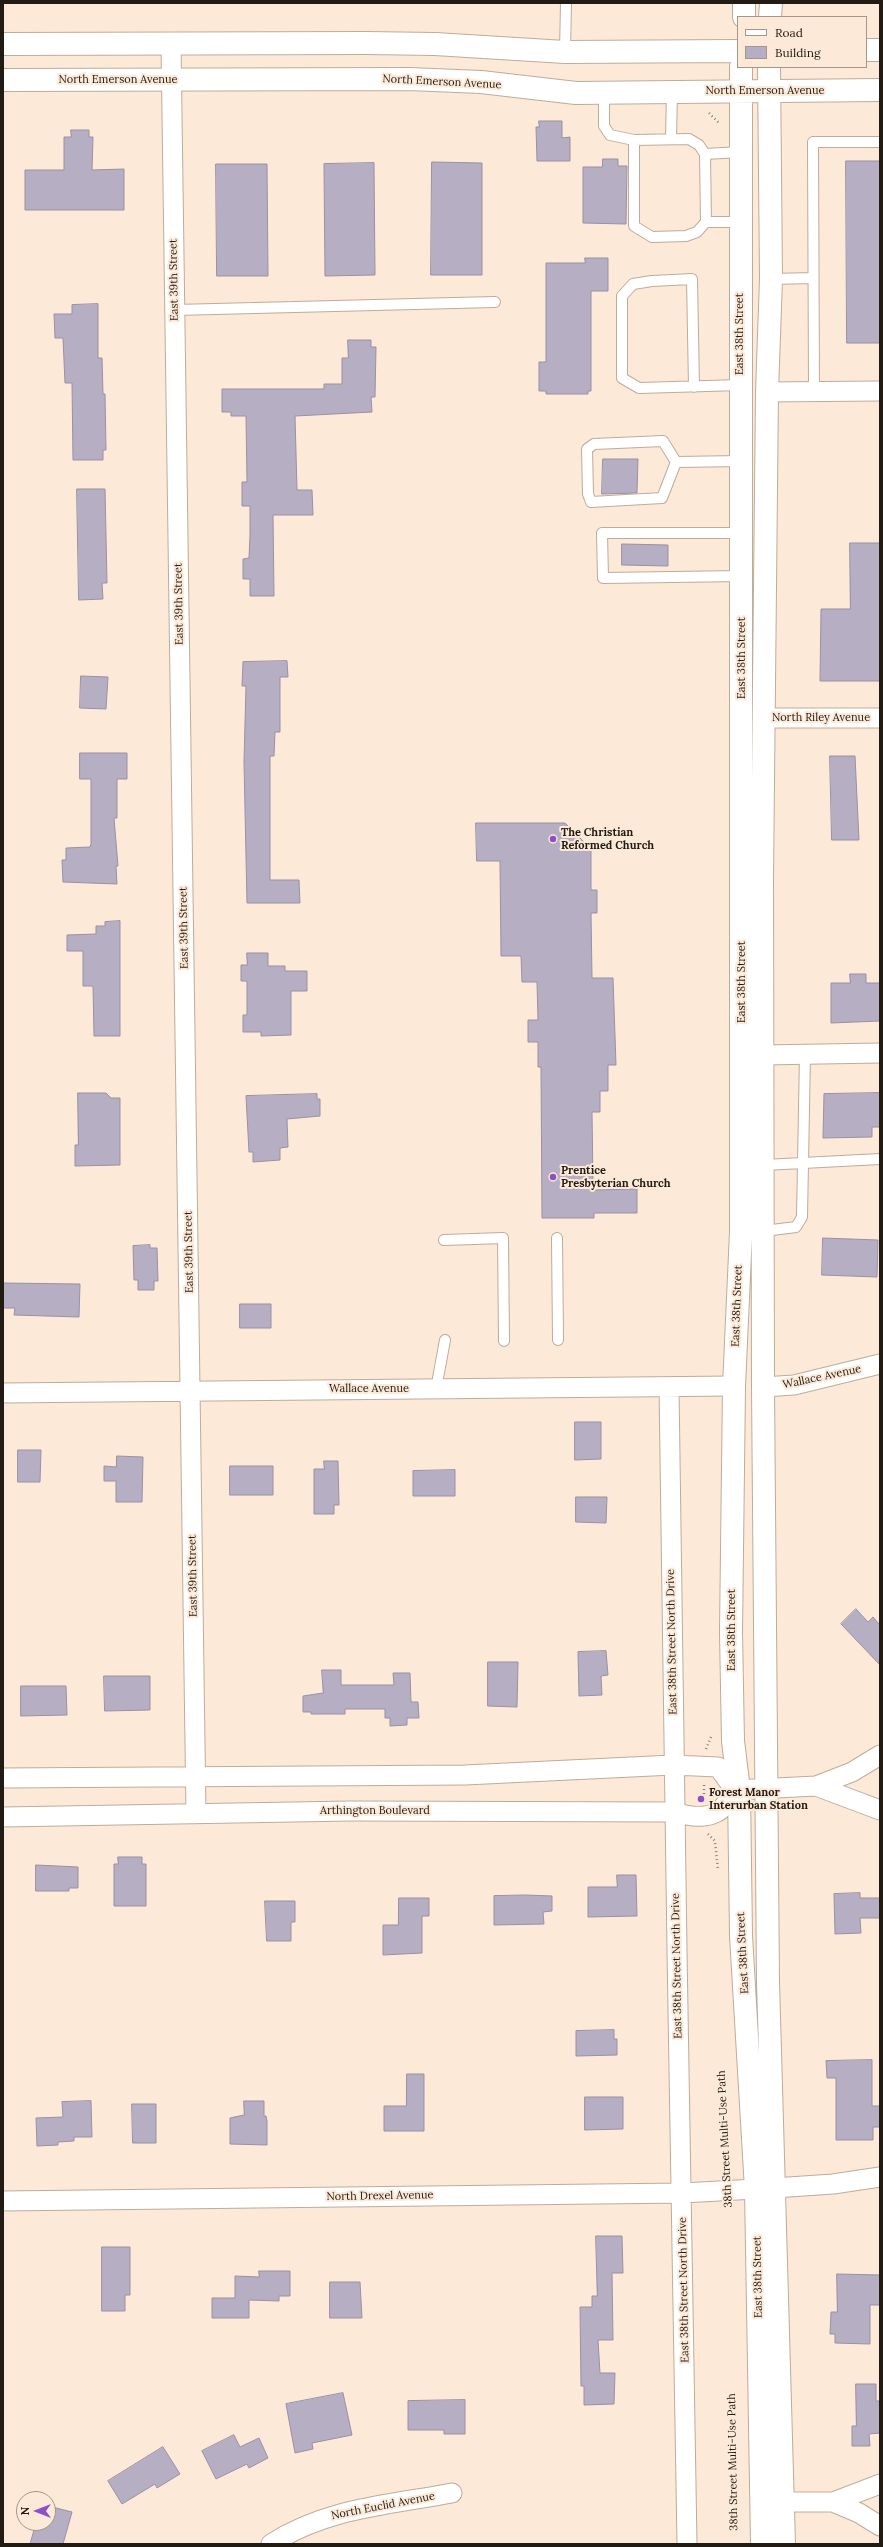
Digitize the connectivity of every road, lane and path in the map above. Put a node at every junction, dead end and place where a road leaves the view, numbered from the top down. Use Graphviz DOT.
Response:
graph roads {
  1 [pos="566,3"];
  2 [pos="744,3"];
  3 [pos="771,3"];
  4 [pos="744,16"];
  5 [pos="770,16"];
  6 [pos="172,43"];
  7 [pos="3,44"];
  8 [pos="867,50"];
  9 [pos="880,50"];
  10 [pos="737,51"];
  11 [pos="565,52"];
  12 [pos="741,68"];
  13 [pos="769,68"];
  14 [pos="172,79"];
  15 [pos="3,80"];
  16 [pos="880,90"];
  17 [pos="672,92"];
  18 [pos="740,92"];
  19 [pos="769,92"];
  20 [pos="604,93"];
  21 [pos="671,139"];
  22 [pos="634,140"];
  23 [pos="880,142"];
  24 [pos="741,152"];
  25 [pos="705,154"];
  26 [pos="634,168"];
  27 [pos="645,168"];
  28 [pos="634,199"];
  29 [pos="645,199"];
  30 [pos="706,222"];
  31 [pos="740,222"];
  32 [pos="771,278"];
  33 [pos="813,278"];
  34 [pos="495,302"];
  35 [pos="175,310"];
  36 [pos="741,386"];
  37 [pos="694,387"];
  38 [pos="880,390"];
  39 [pos="814,391"];
  40 [pos="767,392"];
  41 [pos="741,461"];
  42 [pos="676,462"];
  43 [pos="742,533"];
  44 [pos="742,576"];
  45 [pos="763,718"];
  46 [pos="880,718"];
  47 [pos="880,1053"];
  48 [pos="805,1054"];
  49 [pos="762,1055"];
  50 [pos="880,1159"];
  51 [pos="803,1163"];
  52 [pos="764,1165"];
  53 [pos="764,1230"];
  54 [pos="557,1238"];
  55 [pos="444,1240"];
  56 [pos="445,1340"];
  57 [pos="558,1340"];
  58 [pos="504,1341"];
  59 [pos="880,1364"];
  60 [pos="734,1386"];
  61 [pos="763,1387"];
  62 [pos="669,1388"];
  63 [pos="436,1389"];
  64 [pos="191,1391"];
  65 [pos="3,1393"];
  66 [pos="711,1739"];
  67 [pos="880,1755"];
  68 [pos="673,1765"];
  69 [pos="703,1766"];
  70 [pos="196,1776"];
  71 [pos="3,1778"];
  72 [pos="816,1786"];
  73 [pos="766,1789"];
  74 [pos="737,1790"];
  75 [pos="880,1810"];
  76 [pos="674,1812"];
  77 [pos="196,1813"];
  78 [pos="704,1815"];
  79 [pos="3,1817"];
  80 [pos="719,1876"];
  81 [pos="880,2177"];
  82 [pos="765,2188"];
  83 [pos="682,2193"];
  84 [pos="3,2201"];
  85 [pos="880,2484"];
  86 [pos="452,2494"];
  87 [pos="783,2502"];
  88 [pos="833,2502"];
  89 [pos="880,2526"];
  90 [pos="271,2544"];
  91 [pos="687,2544"];
  92 [pos="762,2544"];
  93 [pos="784,2544"];
  1 -- 11 [label="lane"];
  2 -- 4 [label="main road"];
  3 -- 5 [label="main road"];
  6 -- 7 [label="main road"];
  6 -- 11 [label="main road"];
  6 -- 14 [label="street, East 39th Street"];
  8 -- 9 [label="main road"];
  10 -- 11 [label="main road"];
  12 -- 18 [label="main road, East 38th Street"];
  13 -- 19 [label="main road, East 38th Street"];
  14 -- 15 [label="main road, North Emerson Avenue"];
  14 -- 20 [label="main road, North Emerson Avenue"];
  14 -- 35 [label="street, East 39th Street"];
  16 -- 19 [label="main road, North Emerson Avenue"];
  17 -- 18 [label="main road, North Emerson Avenue"];
  17 -- 20 [label="main road, North Emerson Avenue"];
  17 -- 21 [label="lane"];
  18 -- 19 [label="main road, North Emerson Avenue"];
  18 -- 24 [label="main road, East 38th Street"];
  19 -- 32 [label="main road, East 38th Street"];
  20 -- 22 [label="lane"];
  21 -- 22 [label="lane"];
  21 -- 25 [label="lane"];
  22 -- 26 [label="lane"];
  23 -- 33 [label="lane"];
  24 -- 25 [label="lane"];
  24 -- 31 [label="main road, East 38th Street"];
  25 -- 30 [label="lane"];
  26 -- 27 [label="lane"];
  26 -- 28 [label="lane"];
  28 -- 29 [label="lane"];
  28 -- 30 [label="lane"];
  30 -- 31 [label="lane"];
  31 -- 36 [label="main road, East 38th Street"];
  32 -- 33 [label="lane"];
  32 -- 40 [label="main road, East 38th Street"];
  33 -- 39 [label="lane"];
  34 -- 35 [label="lane"];
  35 -- 64 [label="street, East 39th Street"];
  36 -- 37 [label="lane"];
  36 -- 41 [label="main road, East 38th Street"];
  37 -- 37 [label="lane"];
  38 -- 39 [label="street"];
  39 -- 40 [label="street"];
  40 -- 45 [label="main road, East 38th Street"];
  41 -- 42 [label="lane"];
  41 -- 43 [label="main road, East 38th Street"];
  42 -- 42 [label="lane"];
  43 -- 44 [label="main road, East 38th Street"];
  43 -- 44 [label="lane"];
  44 -- 60 [label="main road, East 38th Street"];
  45 -- 46 [label="street, North Riley Avenue"];
  45 -- 49 [label="main road, East 38th Street"];
  47 -- 48 [label="street"];
  48 -- 49 [label="street"];
  48 -- 51 [label="lane"];
  49 -- 52 [label="main road, East 38th Street"];
  50 -- 51 [label="lane"];
  51 -- 52 [label="lane"];
  51 -- 53 [label="lane"];
  52 -- 53 [label="main road, East 38th Street"];
  53 -- 61 [label="main road, East 38th Street"];
  54 -- 57 [label="lane"];
  55 -- 58 [label="lane"];
  56 -- 63 [label="lane"];
  59 -- 61 [label="street, Wallace Avenue"];
  60 -- 62 [label="street, Wallace Avenue"];
  60 -- 74 [label="main road, East 38th Street"];
  61 -- 73 [label="main road, East 38th Street"];
  62 -- 63 [label="street, Wallace Avenue"];
  62 -- 68 [label="street, East 38th Street North Drive"];
  63 -- 64 [label="street, Wallace Avenue"];
  64 -- 65 [label="street, Wallace Avenue"];
  64 -- 70 [label="street, East 39th Street"];
  66 -- 69 [label="path"];
  67 -- 72 [label="street"];
  68 -- 69 [label="street"];
  68 -- 70 [label="street"];
  68 -- 76 [label="street, East 38th Street North Drive"];
  69 -- 74 [label="street"];
  69 -- 78 [label="path"];
  70 -- 71 [label="street"];
  70 -- 77 [label="street, East 39th Street"];
  72 -- 73 [label="street"];
  72 -- 75 [label="street"];
  73 -- 74 [label="street"];
  73 -- 82 [label="main road, East 38th Street"];
  74 -- 78 [label="street, Arthington Boulevard"];
  74 -- 82 [label="main road, East 38th Street"];
  76 -- 77 [label="street, Arthington Boulevard"];
  76 -- 78 [label="street, Arthington Boulevard"];
  76 -- 83 [label="street, East 38th Street North Drive"];
  77 -- 79 [label="street, Arthington Boulevard"];
  78 -- 80 [label="path"];
  81 -- 82 [label="street, North Drexel Avenue"];
  82 -- 83 [label="street, North Drexel Avenue"];
  82 -- 87 [label="main road, East 38th Street"];
  82 -- 92 [label="main road, East 38th Street"];
  83 -- 84 [label="street, North Drexel Avenue"];
  83 -- 91 [label="street, East 38th Street North Drive"];
  85 -- 88 [label="street"];
  86 -- 90 [label="street, North Euclid Avenue"];
  87 -- 88 [label="street"];
  87 -- 93 [label="main road, East 38th Street"];
  88 -- 89 [label="street"];
}
